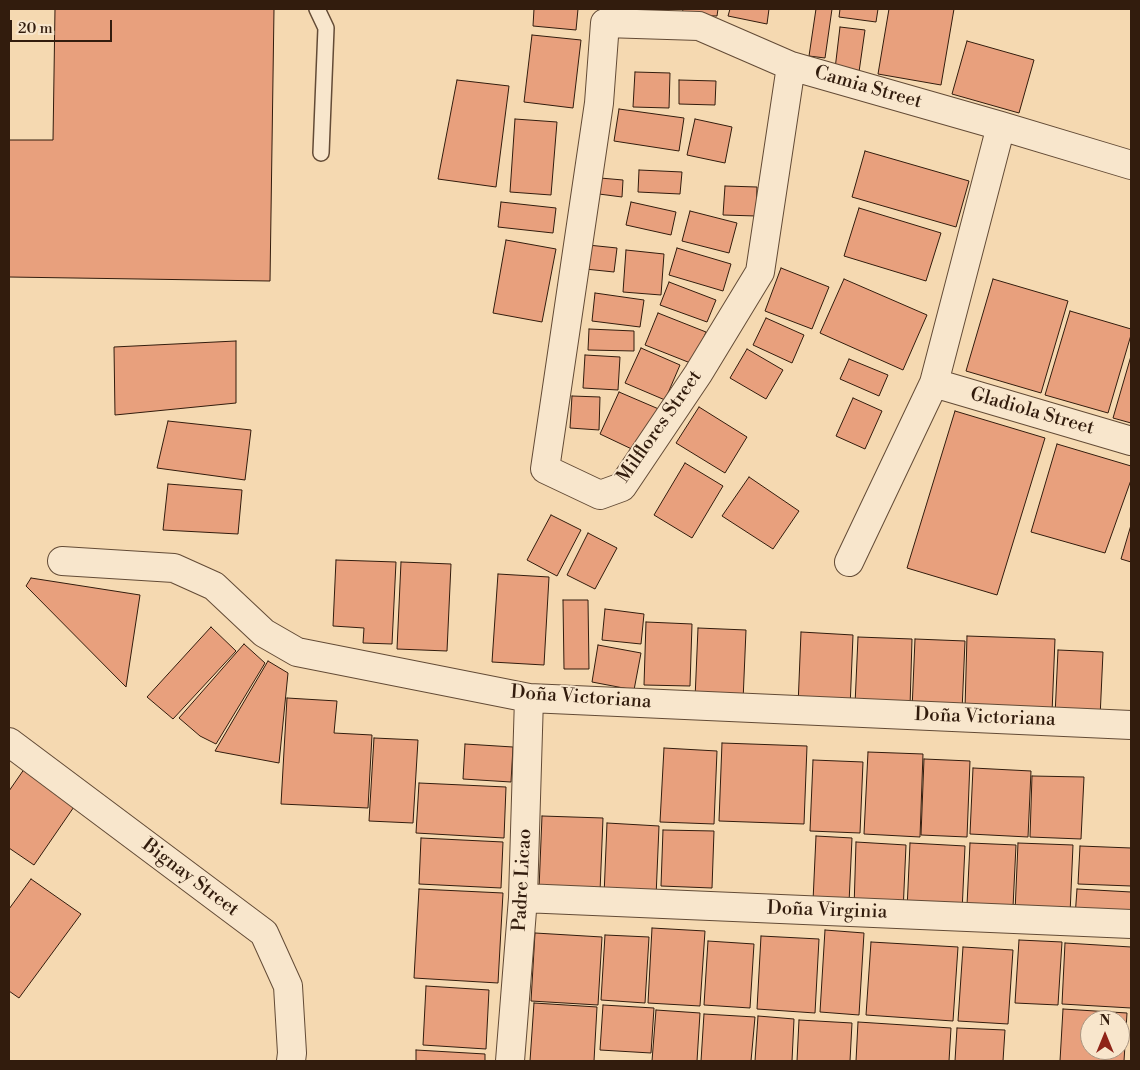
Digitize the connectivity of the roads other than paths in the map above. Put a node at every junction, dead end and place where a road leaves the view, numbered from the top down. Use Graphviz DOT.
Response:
graph roads {
  1 [pos="317,9"];
  2 [pos="606,23"];
  3 [pos="791,66"];
  4 [pos="1001,126"];
  5 [pos="321,153"];
  6 [pos="1131,165"];
  7 [pos="934,383"];
  8 [pos="1131,441"];
  9 [pos="62,561"];
  10 [pos="849,562"];
  11 [pos="529,698"];
  12 [pos="1131,724"];
  13 [pos="9,742"];
  14 [pos="523,898"];
  15 [pos="1131,924"];
  16 [pos="291,1061"];
  17 [pos="510,1061"];
  1 -- 5 [label="lane"];
  2 -- 3 [label="street, Camia Street"];
  2 -- 3 [label="street, Milflores Street"];
  3 -- 4 [label="street, Camia Street"];
  4 -- 6 [label="street, Camia Street"];
  4 -- 7 [label="street"];
  7 -- 8 [label="street, Gladiola Street"];
  7 -- 10 [label="street"];
  9 -- 11 [label="street, Doña Victoriana"];
  11 -- 12 [label="street, Doña Victoriana"];
  11 -- 14 [label="street, Padre Licao"];
  13 -- 16 [label="street, Bignay Street"];
  14 -- 15 [label="street, Doña Virginia"];
  14 -- 17 [label="street, Padre Licao"];
}
